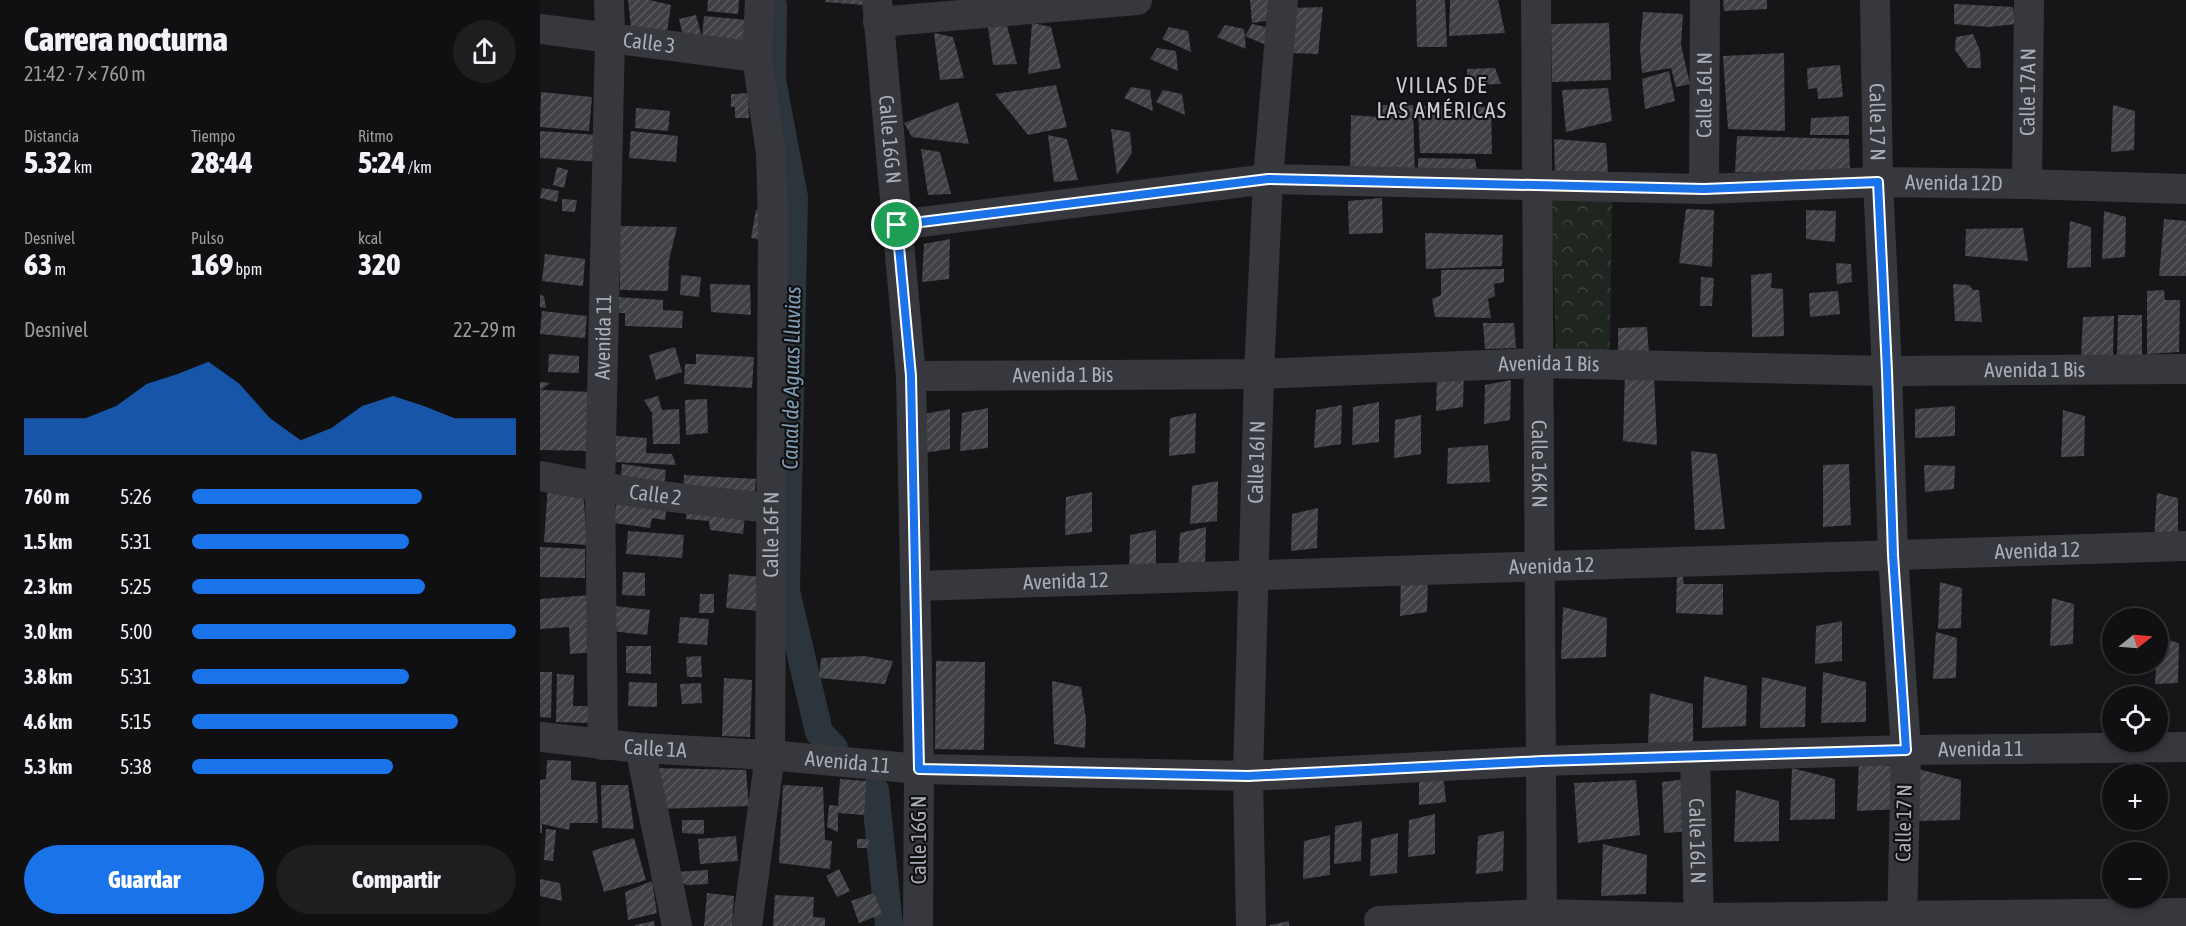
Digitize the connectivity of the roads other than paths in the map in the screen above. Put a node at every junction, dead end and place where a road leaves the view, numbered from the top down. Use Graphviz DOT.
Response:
graph roads {
  1 [pos="609,0"];
  2 [pos="760,0"];
  3 [pos="1137,0"];
  4 [pos="1283,0"];
  5 [pos="1536,0"];
  6 [pos="1705,0"];
  7 [pos="1875,0"];
  8 [pos="2030,0"];
  9 [pos="877,11"];
  10 [pos="540,29"];
  11 [pos="610,37"];
  12 [pos="757,57"];
  13 [pos="1268,179"];
  14 [pos="1878,182"];
  15 [pos="2027,184"];
  16 [pos="1538,186"];
  17 [pos="1704,189"];
  18 [pos="2186,189"];
  19 [pos="897,225"];
  20 [pos="1538,363"];
  21 [pos="2186,369"];
  22 [pos="1887,371"];
  23 [pos="1259,374"];
  24 [pos="911,376"];
  25 [pos="540,476"];
  26 [pos="600,488"];
  27 [pos="771,508"];
  28 [pos="2186,546"];
  29 [pos="1893,555"];
  30 [pos="1541,566"];
  31 [pos="1254,575"];
  32 [pos="916,586"];
  33 [pos="540,738"];
  34 [pos="603,745"];
  35 [pos="2186,747"];
  36 [pos="640,748"];
  37 [pos="1906,750"];
  38 [pos="770,755"];
  39 [pos="1695,757"];
  40 [pos="1542,761"];
  41 [pos="919,769"];
  42 [pos="1248,776"];
  43 [pos="2186,913"];
  44 [pos="1542,920"];
  45 [pos="1379,921"];
  46 [pos="1902,921"];
  47 [pos="1699,922"];
  48 [pos="676,926"];
  49 [pos="747,926"];
  50 [pos="918,926"];
  51 [pos="1251,926"];
  1 -- 11 [label="street, Avenida 11"];
  2 -- 12 [label="street, Calle 16F N"];
  3 -- 9 [label="street"];
  4 -- 13 [label="street, Calle 16I N"];
  5 -- 16 [label="street, Calle 16K N"];
  6 -- 17 [label="street, Calle 16L N"];
  7 -- 14 [label="street, Calle 17 N"];
  8 -- 15 [label="street, Calle 17A N"];
  9 -- 19 [label="street, Calle 16G N"];
  10 -- 11 [label="street, Calle 3"];
  11 -- 12 [label="street, Calle 3"];
  11 -- 26 [label="street, Avenida 11"];
  12 -- 27 [label="street, Calle 16F N"];
  13 -- 16 [label="street, Avenida 12D"];
  13 -- 19 [label="street, Avenida 12D"];
  13 -- 23 [label="street, Calle 16I N"];
  14 -- 15 [label="street, Avenida 12D"];
  14 -- 17 [label="street, Avenida 12D"];
  14 -- 22 [label="street, Calle 17 N"];
  15 -- 18 [label="street, Avenida 12D"];
  16 -- 17 [label="street, Avenida 12D"];
  16 -- 20 [label="street, Calle 16K N"];
  19 -- 24 [label="street, Calle 16G N"];
  20 -- 22 [label="street, Avenida 1 Bis"];
  20 -- 23 [label="street, Avenida 1 Bis"];
  20 -- 30 [label="street, Calle 16K N"];
  21 -- 22 [label="street, Avenida 1 Bis"];
  22 -- 29 [label="street, Calle 17 N"];
  23 -- 24 [label="street, Avenida 1 Bis"];
  23 -- 31 [label="street, Calle 16I N"];
  24 -- 32 [label="street, Calle 16G N"];
  25 -- 26 [label="street, Calle 2"];
  26 -- 27 [label="street, Calle 2"];
  26 -- 34 [label="street, Avenida 11"];
  27 -- 38 [label="street, Calle 16F N"];
  28 -- 29 [label="street, Avenida 12"];
  29 -- 30 [label="street, Avenida 12"];
  29 -- 37 [label="street, Calle 17 N"];
  30 -- 31 [label="street, Avenida 12"];
  30 -- 40 [label="street, Calle 16K N"];
  31 -- 32 [label="street, Avenida 12"];
  31 -- 42 [label="street, Calle 16I N"];
  32 -- 41 [label="street, Calle 16G N"];
  33 -- 34 [label="street, Calle 1A"];
  34 -- 36 [label="street, Calle 1A"];
  35 -- 37 [label="street, Avenida 11"];
  36 -- 38 [label="street, Calle 1A"];
  36 -- 48 [label="street"];
  37 -- 39 [label="street, Avenida 11"];
  37 -- 46 [label="street, Calle 17 N"];
  38 -- 41 [label="street, Avenida 11"];
  38 -- 49 [label="street, Calle 16F N"];
  39 -- 40 [label="street, Avenida 11"];
  39 -- 47 [label="street, Calle 16L N"];
  40 -- 42 [label="street, Avenida 11"];
  40 -- 44 [label="street, Calle 16K N"];
  41 -- 42 [label="street, Avenida 11"];
  41 -- 50 [label="street, Calle 16G N"];
  42 -- 51 [label="street, Calle 16I N"];
  43 -- 46 [label="street"];
  44 -- 45 [label="street"];
  44 -- 47 [label="street"];
  46 -- 47 [label="street"];
}
